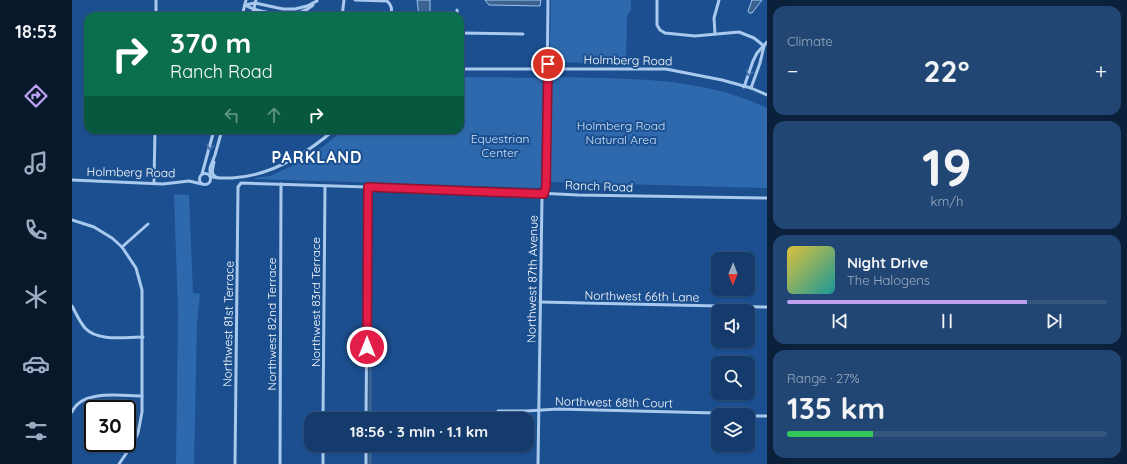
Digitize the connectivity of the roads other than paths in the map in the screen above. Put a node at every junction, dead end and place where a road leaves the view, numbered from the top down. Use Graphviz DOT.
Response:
graph roads {
  1 [pos="156,0"];
  2 [pos="246,0"];
  3 [pos="318,0"];
  4 [pos="344,0"];
  5 [pos="355,0"];
  6 [pos="548,0"];
  7 [pos="657,0"];
  8 [pos="719,0"];
  9 [pos="255,2"];
  10 [pos="245,5"];
  11 [pos="278,8"];
  12 [pos="253,10"];
  13 [pos="295,10"];
  14 [pos="156,12"];
  15 [pos="243,12"];
  16 [pos="264,12"];
  17 [pos="271,12"];
  18 [pos="277,12"];
  19 [pos="302,12"];
  20 [pos="342,12"];
  21 [pos="392,12"];
  22 [pos="464,32"];
  23 [pos="523,34"];
  24 [pos="715,34"];
  25 [pos="767,42"];
  26 [pos="764,46"];
  27 [pos="754,59"];
  28 [pos="760,63"];
  29 [pos="548,68"];
  30 [pos="464,69"];
  31 [pos="744,87"];
  32 [pos="751,88"];
  33 [pos="767,95"];
  34 [pos="155,134"];
  35 [pos="213,134"];
  36 [pos="221,134"];
  37 [pos="329,134"];
  38 [pos="215,155"];
  39 [pos="201,175"];
  40 [pos="210,176"];
  41 [pos="219,179"];
  42 [pos="72,180"];
  43 [pos="189,182"];
  44 [pos="210,183"];
  45 [pos="154,184"];
  46 [pos="202,184"];
  47 [pos="239,184"];
  48 [pos="281,184"];
  49 [pos="325,186"];
  50 [pos="368,187"];
  51 [pos="544,194"];
  52 [pos="767,198"];
  53 [pos="72,220"];
  54 [pos="148,224"];
  55 [pos="122,247"];
  56 [pos="540,302"];
  57 [pos="72,306"];
  58 [pos="767,307"];
  59 [pos="143,337"];
  60 [pos="142,396"];
  61 [pos="539,410"];
  62 [pos="498,411"];
  63 [pos="72,412"];
  64 [pos="323,412"];
  65 [pos="366,412"];
  66 [pos="711,413"];
  67 [pos="755,416"];
  68 [pos="767,416"];
  69 [pos="323,452"];
  70 [pos="366,452"];
  71 [pos="121,463"];
  72 [pos="235,464"];
  73 [pos="280,464"];
  74 [pos="323,464"];
  75 [pos="366,464"];
  76 [pos="538,464"];
  1 -- 14 [label="street"];
  2 -- 10 [label="street"];
  3 -- 13 [label="street"];
  3 -- 19 [label="street"];
  4 -- 20 [label="street"];
  5 -- 21 [label="street"];
  6 -- 29 [label="street, Northwest 87th Avenue"];
  7 -- 24 [label="street"];
  8 -- 24 [label="street"];
  9 -- 10 [label="street"];
  9 -- 11 [label="street"];
  9 -- 12 [label="street"];
  10 -- 12 [label="street"];
  10 -- 15 [label="street"];
  11 -- 13 [label="street"];
  11 -- 18 [label="street"];
  12 -- 16 [label="street"];
  16 -- 17 [label="street"];
  22 -- 23 [label="street"];
  24 -- 26 [label="street"];
  25 -- 26 [label="street"];
  26 -- 27 [label="street"];
  26 -- 28 [label="street"];
  27 -- 28 [label="street"];
  27 -- 31 [label="street, one-way"];
  28 -- 32 [label="street"];
  29 -- 30 [label="street, Holmberg Road"];
  29 -- 31 [label="street, Holmberg Road"];
  29 -- 51 [label="street, Northwest 87th Avenue"];
  31 -- 32 [label="street, Holmberg Road"];
  32 -- 33 [label="street, Holmberg Road"];
  34 -- 45 [label="street"];
  35 -- 39 [label="street, one-way"];
  36 -- 38 [label="street"];
  37 -- 41 [label="street"];
  38 -- 40 [label="street"];
  38 -- 41 [label="street"];
  39 -- 40 [label="street"];
  39 -- 43 [label="street, Holmberg Road"];
  39 -- 46 [label="street"];
  40 -- 41 [label="street"];
  40 -- 44 [label="street"];
  41 -- 44 [label="street"];
  42 -- 45 [label="street, Holmberg Road"];
  43 -- 45 [label="street, Holmberg Road"];
  43 -- 46 [label="street, Holmberg Road"];
  44 -- 46 [label="street"];
  47 -- 48 [label="street, Ranch Road"];
  47 -- 72 [label="street, Northwest 81st Terrace"];
  48 -- 49 [label="street, Ranch Road"];
  48 -- 73 [label="street, Northwest 82nd Terrace"];
  49 -- 50 [label="street, Ranch Road"];
  49 -- 64 [label="street, Northwest 83rd Terrace"];
  50 -- 51 [label="street, Ranch Road"];
  50 -- 65 [label="street"];
  51 -- 52 [label="street, Ranch Road"];
  51 -- 56 [label="street, Northwest 87th Avenue"];
  53 -- 55 [label="street"];
  54 -- 55 [label="street"];
  55 -- 59 [label="street"];
  56 -- 58 [label="street, Northwest 66th Lane"];
  56 -- 61 [label="street, Northwest 87th Avenue"];
  57 -- 59 [label="street"];
  59 -- 60 [label="street"];
  60 -- 63 [label="street"];
  60 -- 71 [label="street"];
  61 -- 62 [label="street, Northwest 68th Court"];
  61 -- 66 [label="street, Northwest 68th Court"];
  61 -- 76 [label="street, Northwest 87th Avenue"];
  67 -- 68 [label="street"];
  69 -- 74 [label="street"];
  70 -- 75 [label="street"];
}
